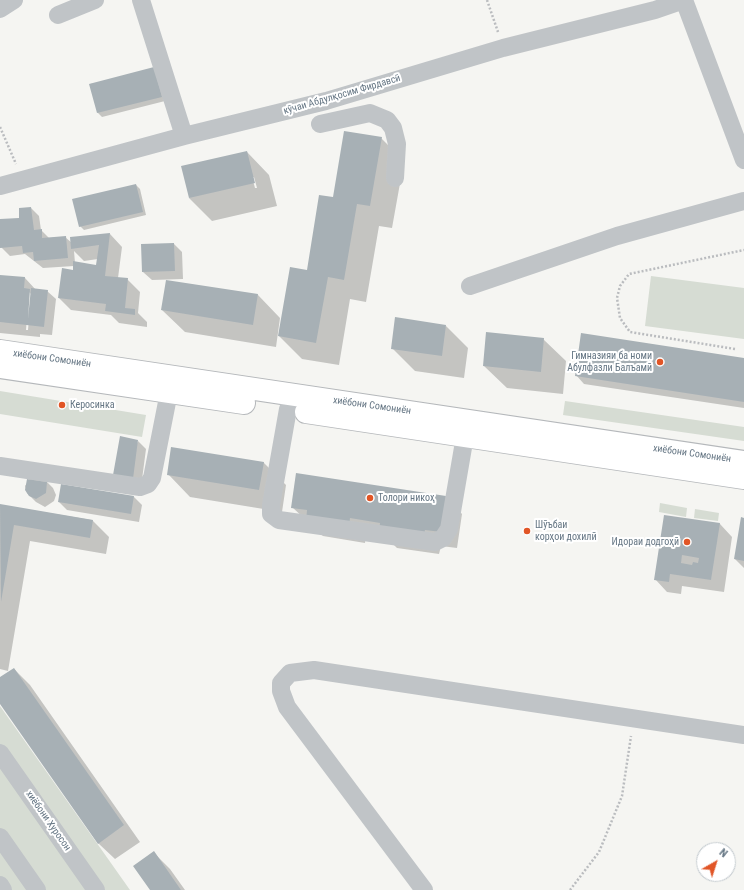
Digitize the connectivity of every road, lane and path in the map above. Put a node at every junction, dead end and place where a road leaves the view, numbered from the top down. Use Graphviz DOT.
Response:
graph roads {
  1 [pos="14,0"];
  2 [pos="95,0"];
  3 [pos="141,0"];
  4 [pos="488,0"];
  5 [pos="684,0"];
  6 [pos="0,10"];
  7 [pos="58,15"];
  8 [pos="503,48"];
  9 [pos="320,124"];
  10 [pos="0,127"];
  11 [pos="184,136"];
  12 [pos="744,160"];
  13 [pos="395,178"];
  14 [pos="26,179"];
  15 [pos="0,186"];
  16 [pos="744,201"];
  17 [pos="744,250"];
  18 [pos="470,286"];
  19 [pos="735,349"];
  20 [pos="0,351"];
  21 [pos="0,367"];
  22 [pos="169,392"];
  23 [pos="288,409"];
  24 [pos="465,436"];
  25 [pos="744,462"];
  26 [pos="0,466"];
  27 [pos="744,478"];
  28 [pos="634,719"];
  29 [pos="744,735"];
  30 [pos="0,753"];
  31 [pos="0,838"];
  32 [pos="0,885"];
  33 [pos="3,890"];
  34 [pos="37,890"];
  35 [pos="96,890"];
  36 [pos="424,890"];
  37 [pos="570,890"];
  1 -- 6 [label="street"];
  2 -- 7 [label="street"];
  3 -- 11 [label="street"];
  4 -- 8 [label="path"];
  5 -- 8 [label="street, кӯчаи Абдулқосим Фирдавсӣ"];
  5 -- 12 [label="street"];
  8 -- 11 [label="street, кӯчаи Абдулқосим Фирдавсӣ"];
  9 -- 13 [label="street"];
  10 -- 14 [label="path"];
  11 -- 14 [label="street, кӯчаи Абдулқосим Фирдавсӣ"];
  14 -- 15 [label="street, кӯчаи Абдулқосим Фирдавсӣ"];
  16 -- 18 [label="street"];
  17 -- 19 [label="path"];
  20 -- 25 [label="highway, хиёбони Сомониён"];
  21 -- 22 [label="highway, хиёбони Сомониён"];
  22 -- 23 [label="highway, хиёбони Сомониён"];
  22 -- 26 [label="street"];
  23 -- 24 [label="highway, хиёбони Сомониён"];
  23 -- 24 [label="street"];
  24 -- 27 [label="highway, хиёбони Сомониён"];
  28 -- 29 [label="street"];
  28 -- 36 [label="street"];
  28 -- 37 [label="path"];
  30 -- 35 [label="street, хиёбони Хуросон"];
  31 -- 34 [label="street"];
  32 -- 33 [label="street"];
}
